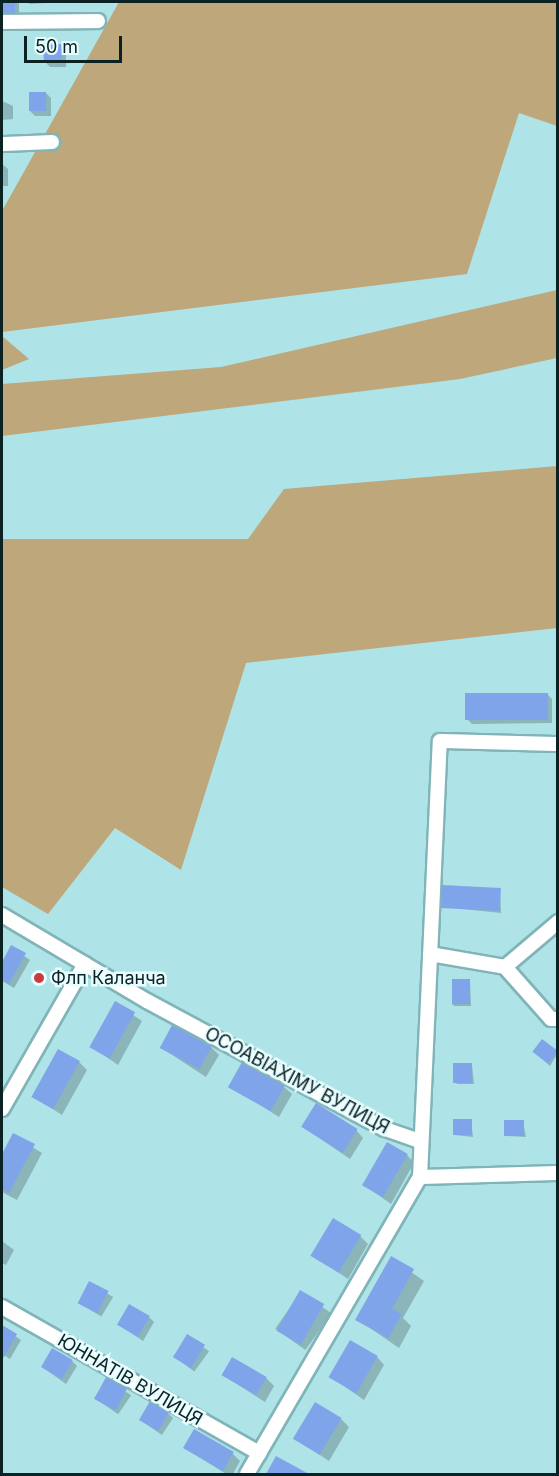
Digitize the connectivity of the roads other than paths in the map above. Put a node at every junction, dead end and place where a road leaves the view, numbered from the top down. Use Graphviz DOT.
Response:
graph roads {
  1 [pos="98,21"];
  2 [pos="2,22"];
  3 [pos="52,142"];
  4 [pos="2,144"];
  5 [pos="558,744"];
  6 [pos="2,915"];
  7 [pos="558,922"];
  8 [pos="430,954"];
  9 [pos="85,964"];
  10 [pos="505,967"];
  11 [pos="558,1019"];
  12 [pos="4,1100"];
  13 [pos="420,1141"];
  14 [pos="558,1173"];
  15 [pos="420,1176"];
  16 [pos="2,1306"];
  17 [pos="259,1453"];
  18 [pos="247,1474"];
  1 -- 2 [label="street"];
  3 -- 4 [label="street"];
  5 -- 8 [label="street"];
  6 -- 9 [label="street, ОСОАВІАХІМУ ВУЛИЦЯ"];
  7 -- 10 [label="street"];
  8 -- 10 [label="street"];
  8 -- 13 [label="street"];
  9 -- 12 [label="street"];
  9 -- 13 [label="street, ОСОАВІАХІМУ ВУЛИЦЯ"];
  10 -- 11 [label="street"];
  13 -- 15 [label="street"];
  14 -- 15 [label="street"];
  15 -- 17 [label="street"];
  16 -- 17 [label="street, ЮННАТІВ ВУЛИЦЯ"];
  17 -- 18 [label="street"];
}
